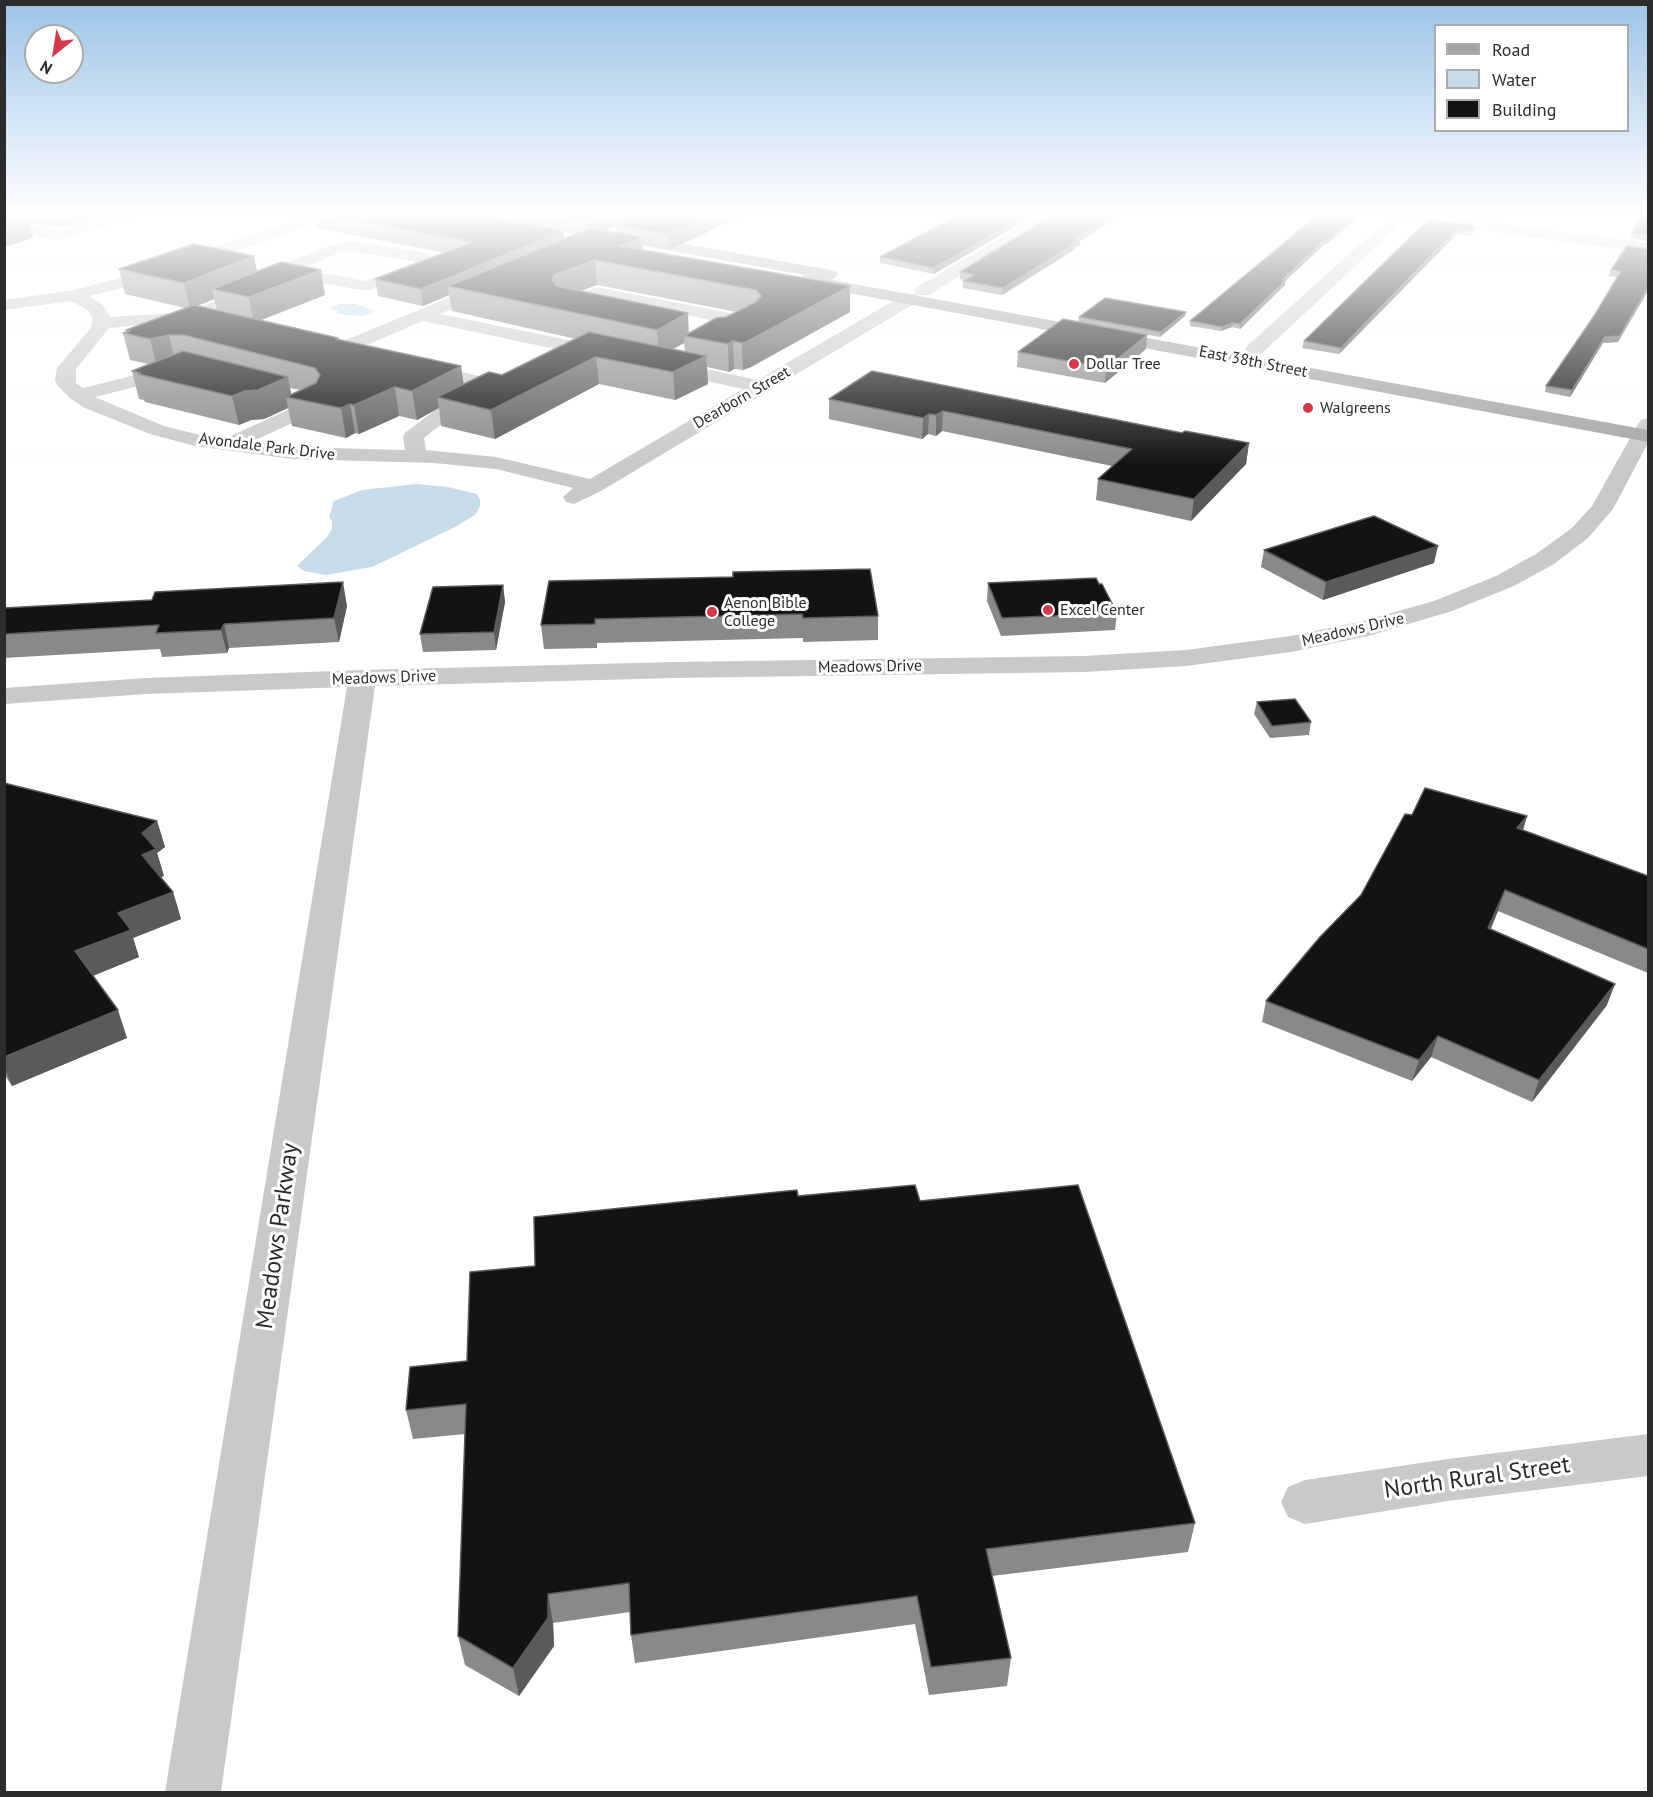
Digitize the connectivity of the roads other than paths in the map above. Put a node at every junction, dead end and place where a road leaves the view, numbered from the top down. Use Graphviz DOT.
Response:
graph roads {
  1 [pos="54,298"];
  2 [pos="79,298"];
  3 [pos="238,298"];
  4 [pos="462,298"];
  5 [pos="582,298"];
  6 [pos="631,298"];
  7 [pos="912,298"];
  8 [pos="933,298"];
  9 [pos="935,298"];
  10 [pos="1310,298"];
  11 [pos="4,305"];
  12 [pos="599,313"];
  13 [pos="422,315"];
  14 [pos="190,317"];
  15 [pos="102,322"];
  16 [pos="223,324"];
  17 [pos="714,337"];
  18 [pos="315,345"];
  19 [pos="577,348"];
  20 [pos="338,350"];
  21 [pos="1254,350"];
  22 [pos="682,354"];
  23 [pos="373,358"];
  24 [pos="630,359"];
  25 [pos="548,362"];
  26 [pos="396,363"];
  27 [pos="201,373"];
  28 [pos="518,377"];
  29 [pos="498,386"];
  30 [pos="762,387"];
  31 [pos="278,392"];
  32 [pos="78,395"];
  33 [pos="1647,429"];
  34 [pos="228,445"];
  35 [pos="417,457"];
  36 [pos="593,486"];
  37 [pos="572,498"];
  38 [pos="362,678"];
  39 [pos="4,696"];
  40 [pos="1648,1455"];
  41 [pos="1305,1502"];
  42 [pos="193,1792"];
  1 -- 11 [label="street"];
  2 -- 15 [label="street"];
  3 -- 14 [label="street"];
  4 -- 13 [label="street"];
  5 -- 12 [label="street"];
  6 -- 17 [label="street"];
  7 -- 30 [label="street, Dearborn Street"];
  8 -- 33 [label="main road, East 38th Street"];
  9 -- 21 [label="main road, East 38th Street"];
  10 -- 21 [label="street"];
  13 -- 19 [label="street"];
  13 -- 20 [label="street"];
  14 -- 15 [label="street"];
  14 -- 16 [label="street"];
  15 -- 32 [label="street"];
  18 -- 20 [label="street"];
  19 -- 24 [label="street"];
  19 -- 25 [label="street"];
  20 -- 23 [label="street"];
  21 -- 33 [label="main road, East 38th Street"];
  22 -- 30 [label="street"];
  26 -- 29 [label="street"];
  27 -- 32 [label="street"];
  28 -- 29 [label="street"];
  29 -- 35 [label="street"];
  30 -- 36 [label="street, Dearborn Street"];
  31 -- 34 [label="street"];
  32 -- 34 [label="street, Avondale Park Drive"];
  33 -- 38 [label="street, Meadows Drive"];
  34 -- 35 [label="street, Avondale Park Drive"];
  35 -- 36 [label="street, Avondale Park Drive"];
  36 -- 37 [label="street, Dearborn Street"];
  38 -- 39 [label="street, Meadows Drive"];
  38 -- 42 [label="street, Meadows Parkway"];
  40 -- 41 [label="street, North Rural Street"];
}
